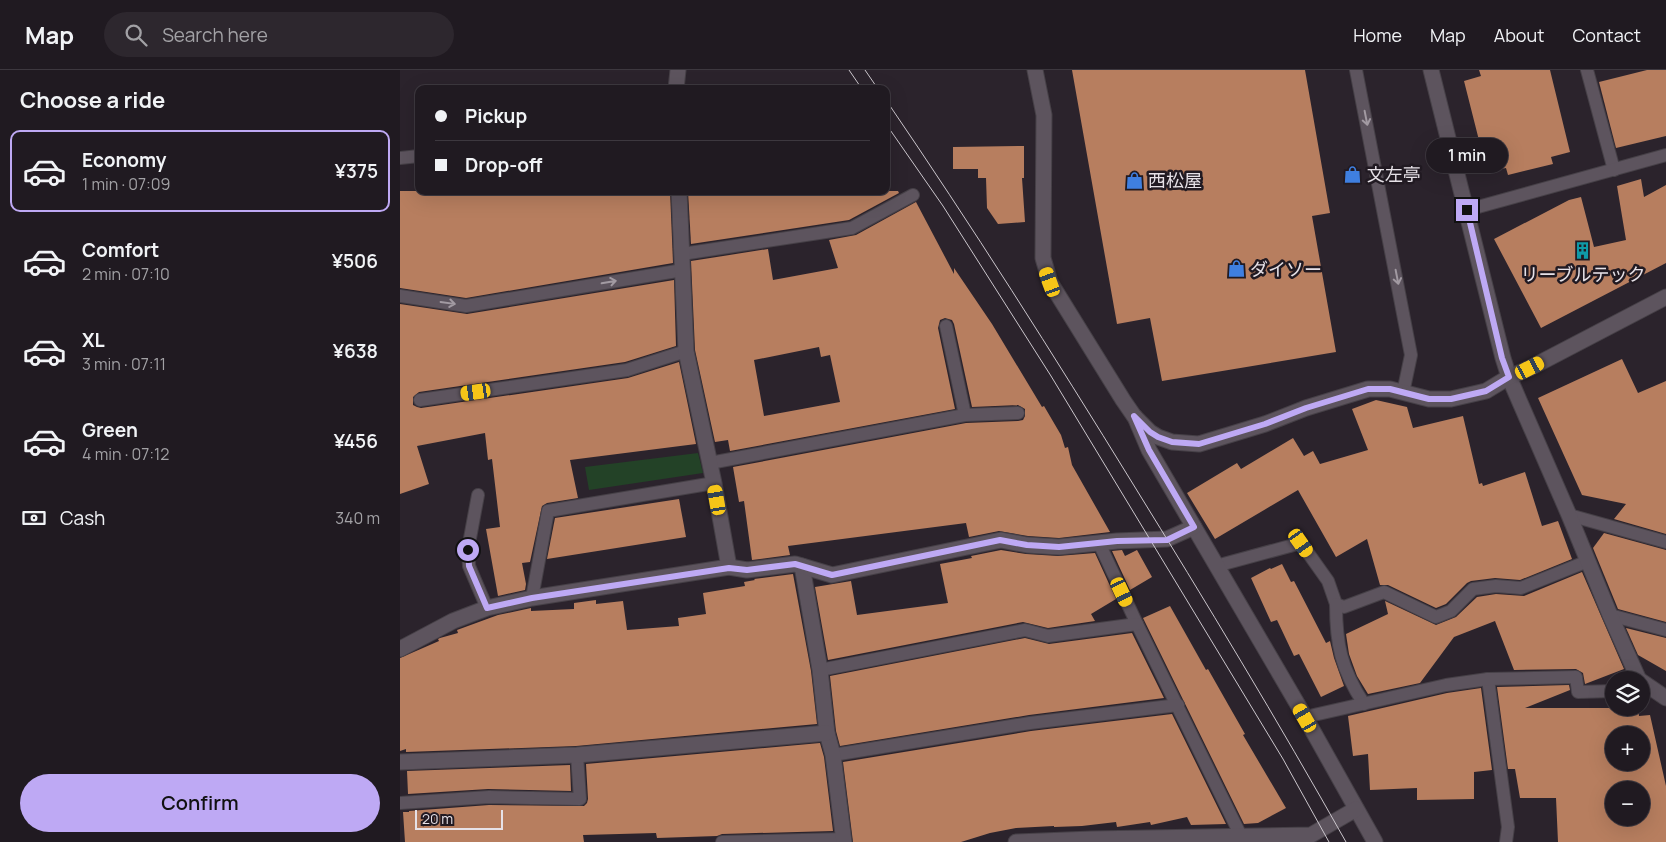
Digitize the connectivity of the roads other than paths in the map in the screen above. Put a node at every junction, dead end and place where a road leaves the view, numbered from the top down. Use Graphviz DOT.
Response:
graph roads {
  1 [pos="678,70"];
  2 [pos="1035,70"];
  3 [pos="1356,70"];
  4 [pos="1431,70"];
  5 [pos="1587,70"];
  6 [pos="676,85"];
  7 [pos="1666,155"];
  8 [pos="415,156"];
  9 [pos="400,158"];
  10 [pos="1614,170"];
  11 [pos="679,195"];
  12 [pos="913,195"];
  13 [pos="1467,210"];
  14 [pos="682,254"];
  15 [pos="683,270"];
  16 [pos="400,296"];
  17 [pos="1666,297"];
  18 [pos="946,326"];
  19 [pos="686,351"];
  20 [pos="1509,377"];
  21 [pos="1403,393"];
  22 [pos="420,400"];
  23 [pos="1018,413"];
  24 [pos="965,415"];
  25 [pos="1134,416"];
  26 [pos="710,463"];
  27 [pos="714,483"];
  28 [pos="478,495"];
  29 [pos="1569,515"];
  30 [pos="1194,527"];
  31 [pos="1666,542"];
  32 [pos="1099,543"];
  33 [pos="1588,561"];
  34 [pos="802,566"];
  35 [pos="1216,566"];
  36 [pos="729,568"];
  37 [pos="532,598"];
  38 [pos="1336,604"];
  39 [pos="487,608"];
  40 [pos="1610,615"];
  41 [pos="1137,624"];
  42 [pos="1666,630"];
  43 [pos="400,649"];
  44 [pos="820,670"];
  45 [pos="1635,671"];
  46 [pos="1488,679"];
  47 [pos="1650,687"];
  48 [pos="1605,691"];
  49 [pos="1666,698"];
  50 [pos="1364,704"];
  51 [pos="1178,705"];
  52 [pos="1305,718"];
  53 [pos="827,733"];
  54 [pos="577,755"];
  55 [pos="833,755"];
  56 [pos="400,762"];
  57 [pos="400,803"];
  58 [pos="1356,809"];
  59 [pos="1241,836"];
  60 [pos="1220,839"];
  61 [pos="1092,840"];
  62 [pos="844,841"];
  63 [pos="722,842"];
  64 [pos="1016,842"];
  65 [pos="1375,842"];
  66 [pos="1506,842"];
  1 -- 6 [label="street"];
  2 -- 25 [label="street"];
  3 -- 21 [label="lane, one-way"];
  4 -- 13 [label="street"];
  5 -- 10 [label="lane"];
  7 -- 10 [label="lane"];
  8 -- 9 [label="lane"];
  10 -- 13 [label="lane"];
  11 -- 14 [label="street"];
  12 -- 14 [label="lane"];
  13 -- 20 [label="street"];
  14 -- 15 [label="street"];
  16 -- 15 [label="lane, one-way"];
  15 -- 19 [label="street"];
  17 -- 20 [label="street"];
  18 -- 24 [label="lane"];
  19 -- 22 [label="lane"];
  19 -- 26 [label="street"];
  20 -- 21 [label="street"];
  20 -- 29 [label="street"];
  21 -- 25 [label="street"];
  23 -- 24 [label="lane"];
  24 -- 26 [label="lane"];
  25 -- 30 [label="street"];
  26 -- 27 [label="street"];
  27 -- 36 [label="street"];
  27 -- 37 [label="lane"];
  28 -- 39 [label="lane"];
  29 -- 31 [label="lane"];
  29 -- 33 [label="street"];
  30 -- 32 [label="street"];
  30 -- 35 [label="street"];
  32 -- 34 [label="street"];
  32 -- 41 [label="lane"];
  33 -- 38 [label="lane"];
  33 -- 40 [label="street"];
  34 -- 36 [label="street"];
  34 -- 44 [label="street"];
  35 -- 38 [label="lane"];
  35 -- 52 [label="street"];
  36 -- 37 [label="street"];
  37 -- 39 [label="street"];
  38 -- 50 [label="lane"];
  39 -- 43 [label="street"];
  40 -- 42 [label="lane"];
  40 -- 45 [label="street"];
  41 -- 44 [label="lane"];
  41 -- 51 [label="lane"];
  44 -- 53 [label="street"];
  46 -- 48 [label="lane"];
  46 -- 50 [label="lane"];
  46 -- 66 [label="lane"];
  47 -- 49 [label="street"];
  50 -- 52 [label="lane"];
  51 -- 55 [label="lane"];
  51 -- 59 [label="lane"];
  52 -- 58 [label="street"];
  53 -- 54 [label="street"];
  53 -- 55 [label="street"];
  54 -- 56 [label="street"];
  54 -- 57 [label="lane"];
  55 -- 62 [label="street"];
  58 -- 59 [label="street"];
  58 -- 65 [label="street"];
  59 -- 60 [label="street"];
  60 -- 61 [label="street"];
  61 -- 64 [label="street"];
  62 -- 63 [label="lane"];
}
